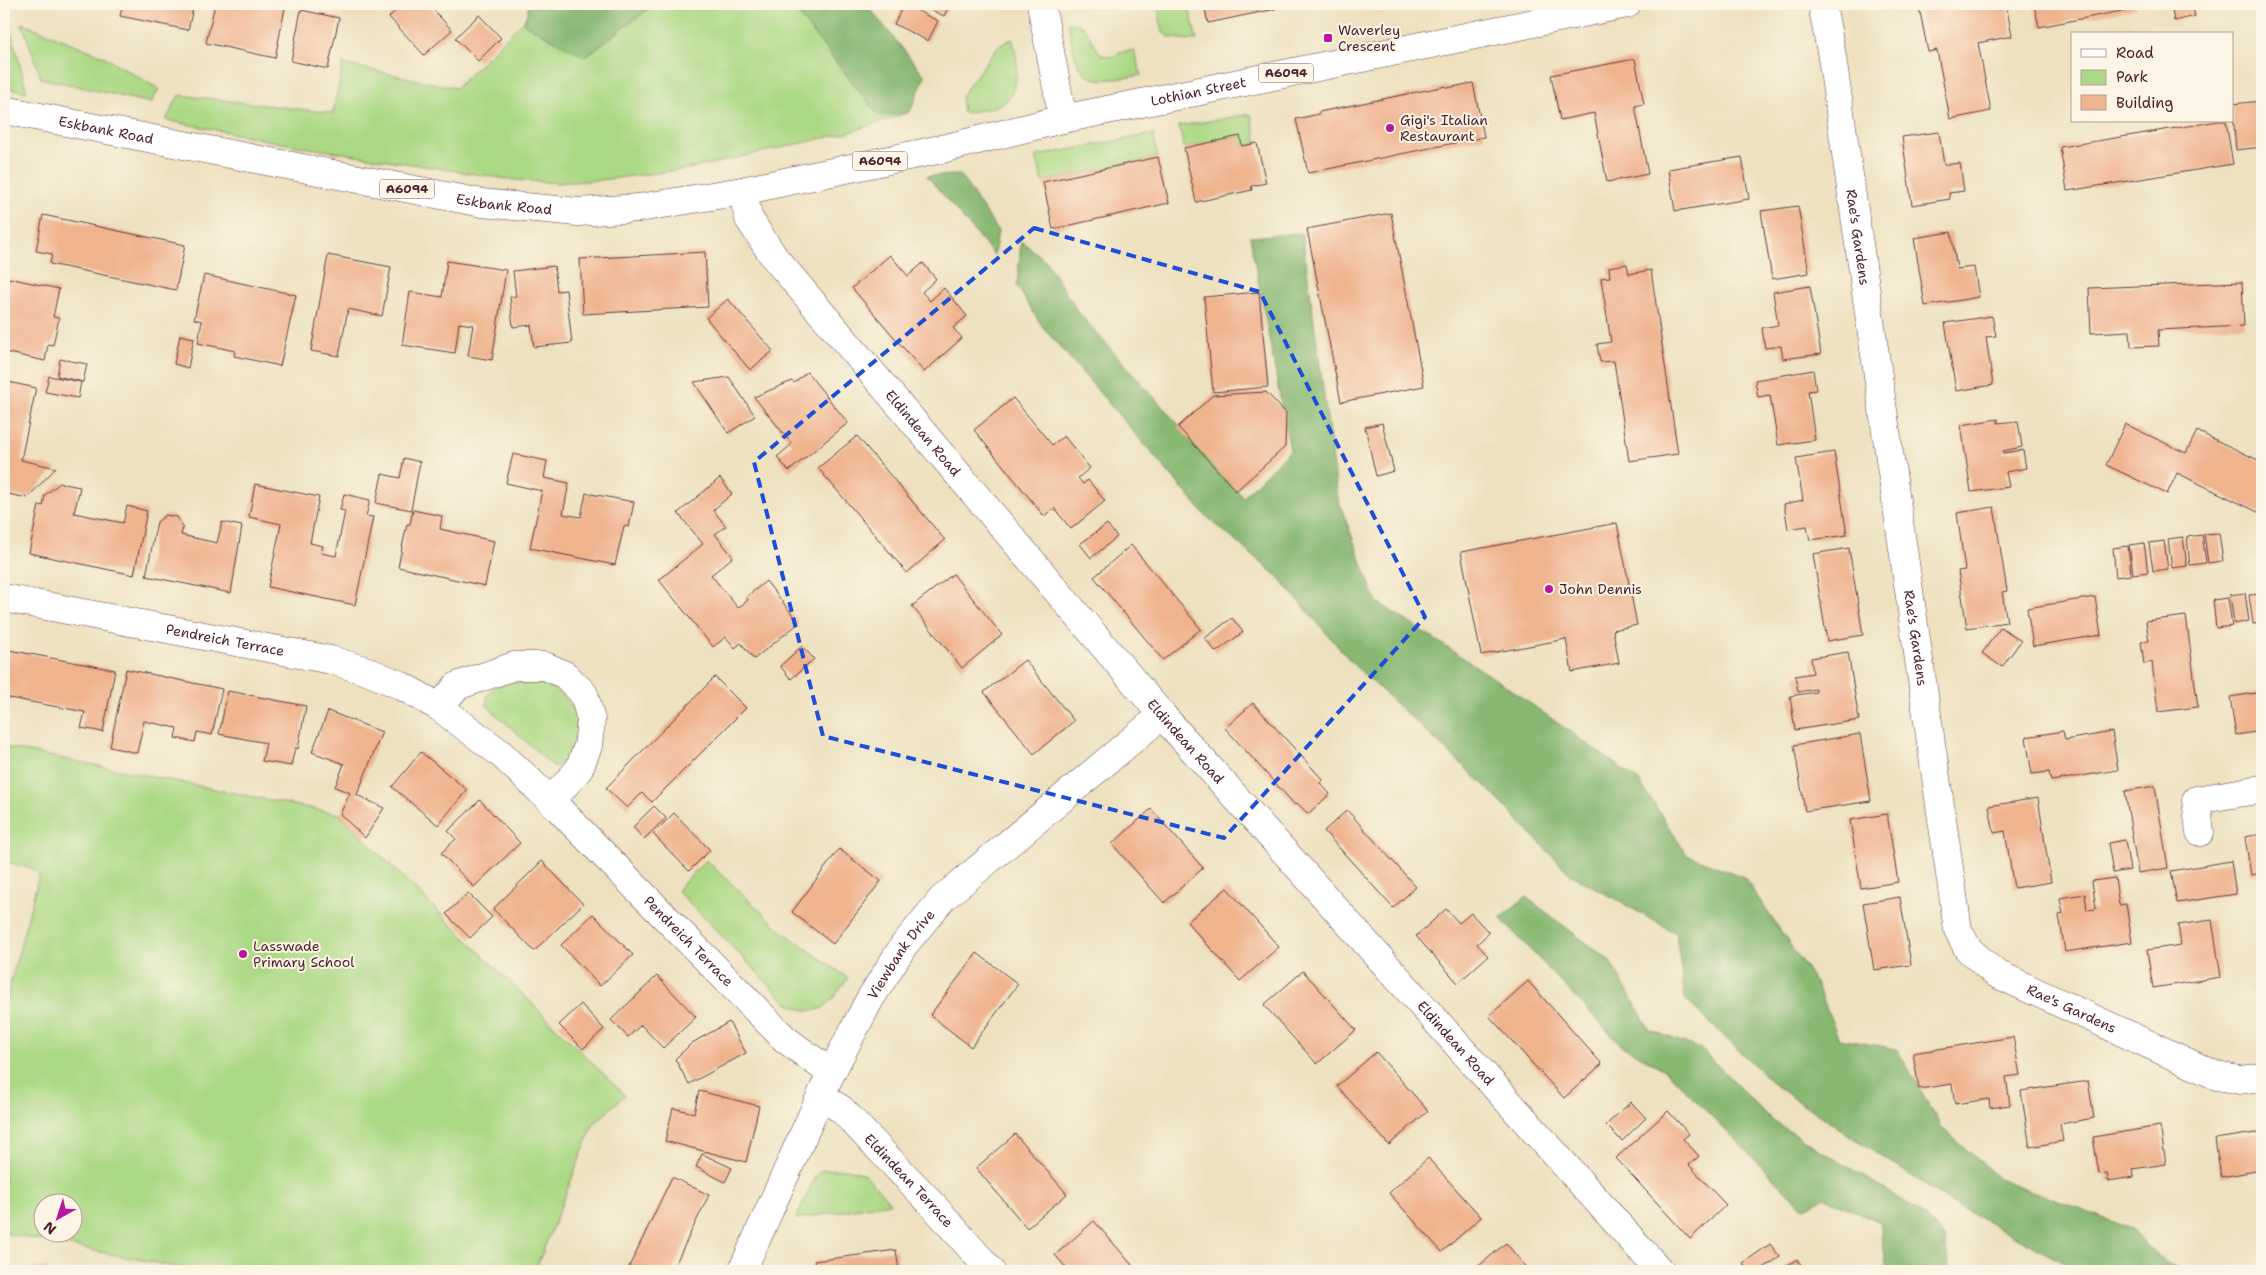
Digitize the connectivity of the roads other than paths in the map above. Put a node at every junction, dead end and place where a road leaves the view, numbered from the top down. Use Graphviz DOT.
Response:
graph roads {
  1 [pos="1041,4"];
  2 [pos="1627,4"];
  3 [pos="1822,4"];
  4 [pos="4,110"];
  5 [pos="1063,119"];
  6 [pos="946,148"];
  7 [pos="742,191"];
  8 [pos="4,598"];
  9 [pos="439,707"];
  10 [pos="1162,715"];
  11 [pos="2262,789"];
  12 [pos="551,801"];
  13 [pos="2200,832"];
  14 [pos="2262,1077"];
  15 [pos="826,1085"];
  16 [pos="742,1271"];
  17 [pos="991,1271"];
  18 [pos="1660,1271"];
  1 -- 5 [label="street"];
  2 -- 5 [label="street, Lothian Street / A6094"];
  3 -- 14 [label="street, Rae's Gardens"];
  4 -- 7 [label="street, Eskbank Road / A6094"];
  5 -- 6 [label="street, Lothian Street / A6094"];
  6 -- 7 [label="street, Eskbank Road / A6094"];
  7 -- 10 [label="street, Eldindean Road"];
  8 -- 9 [label="street, Pendreich Terrace"];
  9 -- 12 [label="street, Pendreich Terrace"];
  9 -- 12 [label="street"];
  10 -- 15 [label="street, Viewbank Drive"];
  10 -- 18 [label="street, Eldindean Road"];
  11 -- 13 [label="street"];
  12 -- 15 [label="street, Pendreich Terrace"];
  15 -- 16 [label="street, Viewbank Drive"];
  15 -- 17 [label="street, Eldindean Terrace"];
}
